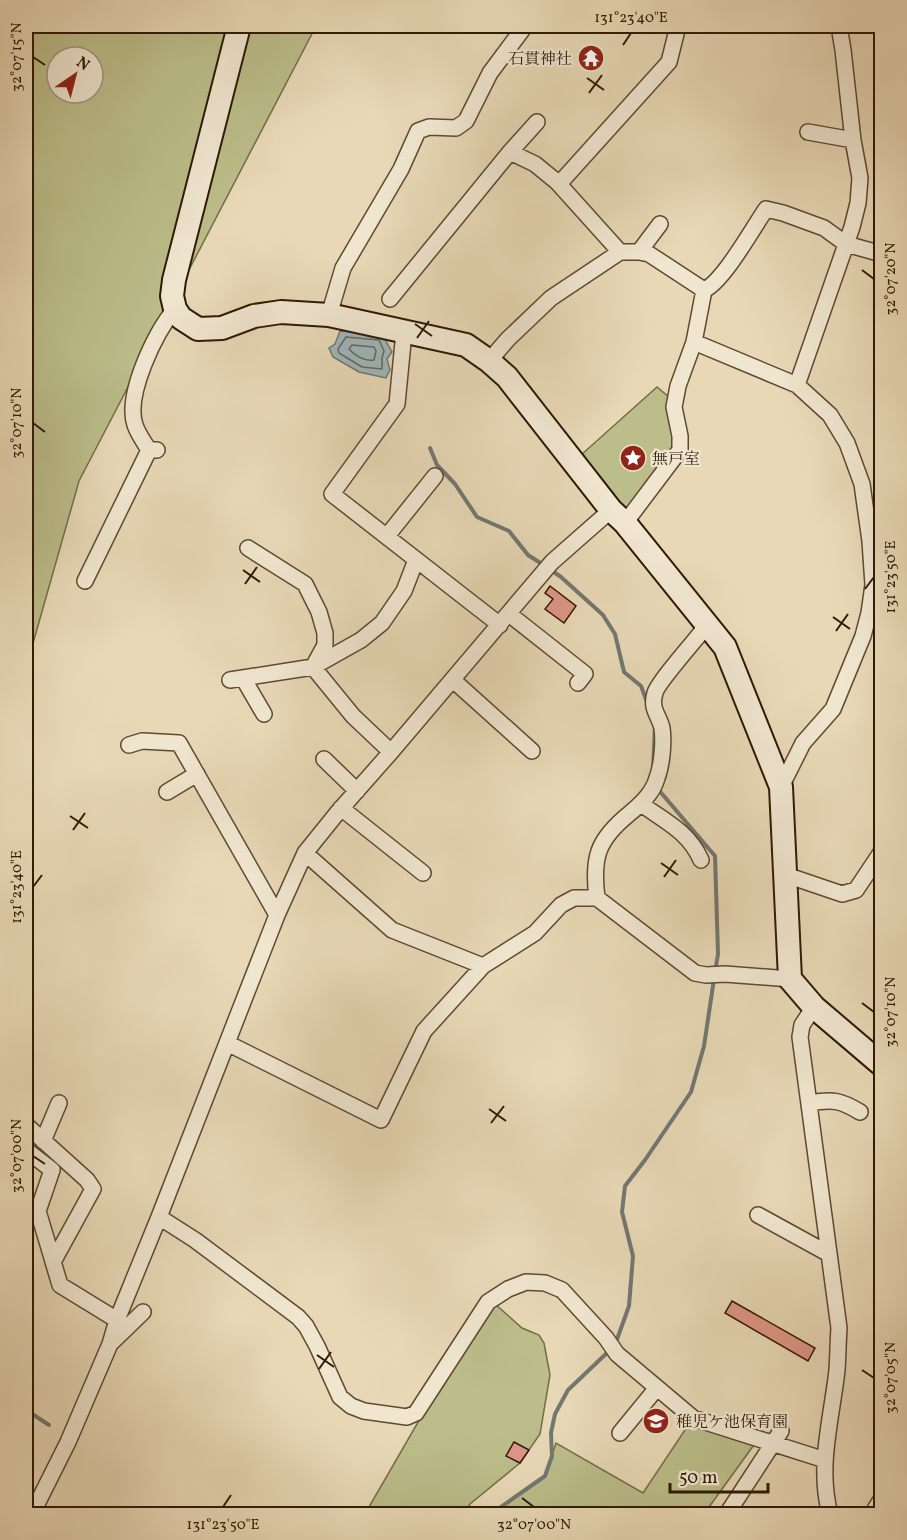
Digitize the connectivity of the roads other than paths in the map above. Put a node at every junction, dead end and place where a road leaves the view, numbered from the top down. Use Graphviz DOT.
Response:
graph roads {
  1 [pos="239,26"];
  2 [pos="525,26"];
  3 [pos="678,26"];
  4 [pos="839,26"];
  5 [pos="537,122"];
  6 [pos="808,132"];
  7 [pos="853,140"];
  8 [pos="510,152"];
  9 [pos="559,184"];
  10 [pos="660,224"];
  11 [pos="846,244"];
  12 [pos="620,252"];
  13 [pos="639,252"];
  14 [pos="882,255"];
  15 [pos="704,290"];
  16 [pos="390,299"];
  17 [pos="175,309"];
  18 [pos="329,315"];
  19 [pos="404,332"];
  20 [pos="694,342"];
  21 [pos="489,361"];
  22 [pos="797,385"];
  23 [pos="435,476"];
  24 [pos="618,517"];
  25 [pos="387,537"];
  26 [pos="248,548"];
  27 [pos="416,560"];
  28 [pos="85,581"];
  29 [pos="877,586"];
  30 [pos="505,619"];
  31 [pos="708,624"];
  32 [pos="313,667"];
  33 [pos="453,680"];
  34 [pos="578,683"];
  35 [pos="264,714"];
  36 [pos="129,745"];
  37 [pos="532,751"];
  38 [pos="391,752"];
  39 [pos="324,759"];
  40 [pos="197,774"];
  41 [pos="781,788"];
  42 [pos="357,791"];
  43 [pos="167,792"];
  44 [pos="645,799"];
  45 [pos="341,808"];
  46 [pos="882,851"];
  47 [pos="305,853"];
  48 [pos="701,861"];
  49 [pos="423,873"];
  50 [pos="786,875"];
  51 [pos="597,898"];
  52 [pos="277,915"];
  53 [pos="483,966"];
  54 [pos="790,979"];
  55 [pos="814,1007"];
  56 [pos="226,1043"];
  57 [pos="878,1056"];
  58 [pos="59,1103"];
  59 [pos="809,1103"];
  60 [pos="860,1112"];
  61 [pos="26,1125"];
  62 [pos="44,1141"];
  63 [pos="26,1150"];
  64 [pos="758,1215"];
  65 [pos="159,1217"];
  66 [pos="829,1254"];
  67 [pos="53,1262"];
  68 [pos="143,1312"];
  69 [pos="117,1320"];
  70 [pos="110,1344"];
  71 [pos="656,1389"];
  72 [pos="781,1431"];
  73 [pos="620,1433"];
  74 [pos="772,1444"];
  75 [pos="825,1460"];
  76 [pos="882,1498"];
  77 [pos="32,1515"];
  78 [pos="727,1515"];
  79 [pos="830,1515"];
  80 [pos="872,1515"];
  1 -- 17 [label="street"];
  2 -- 18 [label="street"];
  3 -- 9 [label="street"];
  4 -- 7 [label="street"];
  5 -- 8 [label="street"];
  6 -- 7 [label="street"];
  7 -- 11 [label="street"];
  8 -- 9 [label="street"];
  8 -- 16 [label="street"];
  9 -- 12 [label="street"];
  10 -- 13 [label="street"];
  11 -- 14 [label="street"];
  11 -- 15 [label="street"];
  11 -- 22 [label="street"];
  12 -- 13 [label="street"];
  12 -- 21 [label="street"];
  13 -- 15 [label="street"];
  15 -- 20 [label="street"];
  17 -- 18 [label="street"];
  17 -- 28 [label="street"];
  18 -- 19 [label="street"];
  19 -- 21 [label="street"];
  19 -- 25 [label="street"];
  20 -- 22 [label="street"];
  20 -- 24 [label="street"];
  21 -- 24 [label="street"];
  22 -- 29 [label="street"];
  23 -- 25 [label="street"];
  24 -- 30 [label="street"];
  24 -- 31 [label="street"];
  25 -- 27 [label="street"];
  26 -- 32 [label="street"];
  27 -- 30 [label="street"];
  27 -- 32 [label="street"];
  29 -- 41 [label="street"];
  30 -- 33 [label="street"];
  30 -- 34 [label="street"];
  31 -- 41 [label="street"];
  31 -- 44 [label="street"];
  32 -- 35 [label="street"];
  32 -- 38 [label="street"];
  33 -- 37 [label="street"];
  33 -- 38 [label="street"];
  36 -- 40 [label="street"];
  38 -- 42 [label="street"];
  39 -- 42 [label="street"];
  40 -- 43 [label="street"];
  40 -- 52 [label="street"];
  41 -- 50 [label="street"];
  42 -- 45 [label="street"];
  44 -- 48 [label="street"];
  44 -- 51 [label="street"];
  45 -- 47 [label="street"];
  45 -- 49 [label="street"];
  46 -- 50 [label="street"];
  47 -- 52 [label="street"];
  47 -- 53 [label="street"];
  50 -- 54 [label="street"];
  51 -- 53 [label="street"];
  51 -- 54 [label="street"];
  52 -- 56 [label="street"];
  53 -- 56 [label="street"];
  54 -- 55 [label="street"];
  55 -- 57 [label="street"];
  55 -- 59 [label="street"];
  56 -- 65 [label="street"];
  58 -- 62 [label="street"];
  59 -- 60 [label="street"];
  59 -- 66 [label="street"];
  61 -- 62 [label="street"];
  62 -- 67 [label="street"];
  63 -- 67 [label="street"];
  64 -- 66 [label="street"];
  65 -- 69 [label="street"];
  65 -- 71 [label="street"];
  66 -- 75 [label="street"];
  67 -- 69 [label="street"];
  68 -- 70 [label="street"];
  69 -- 70 [label="street"];
  70 -- 77 [label="street"];
  71 -- 73 [label="street"];
  71 -- 74 [label="street"];
  72 -- 74 [label="street"];
  74 -- 75 [label="street"];
  74 -- 78 [label="street"];
  75 -- 79 [label="street"];
  76 -- 80 [label="street"];
}
